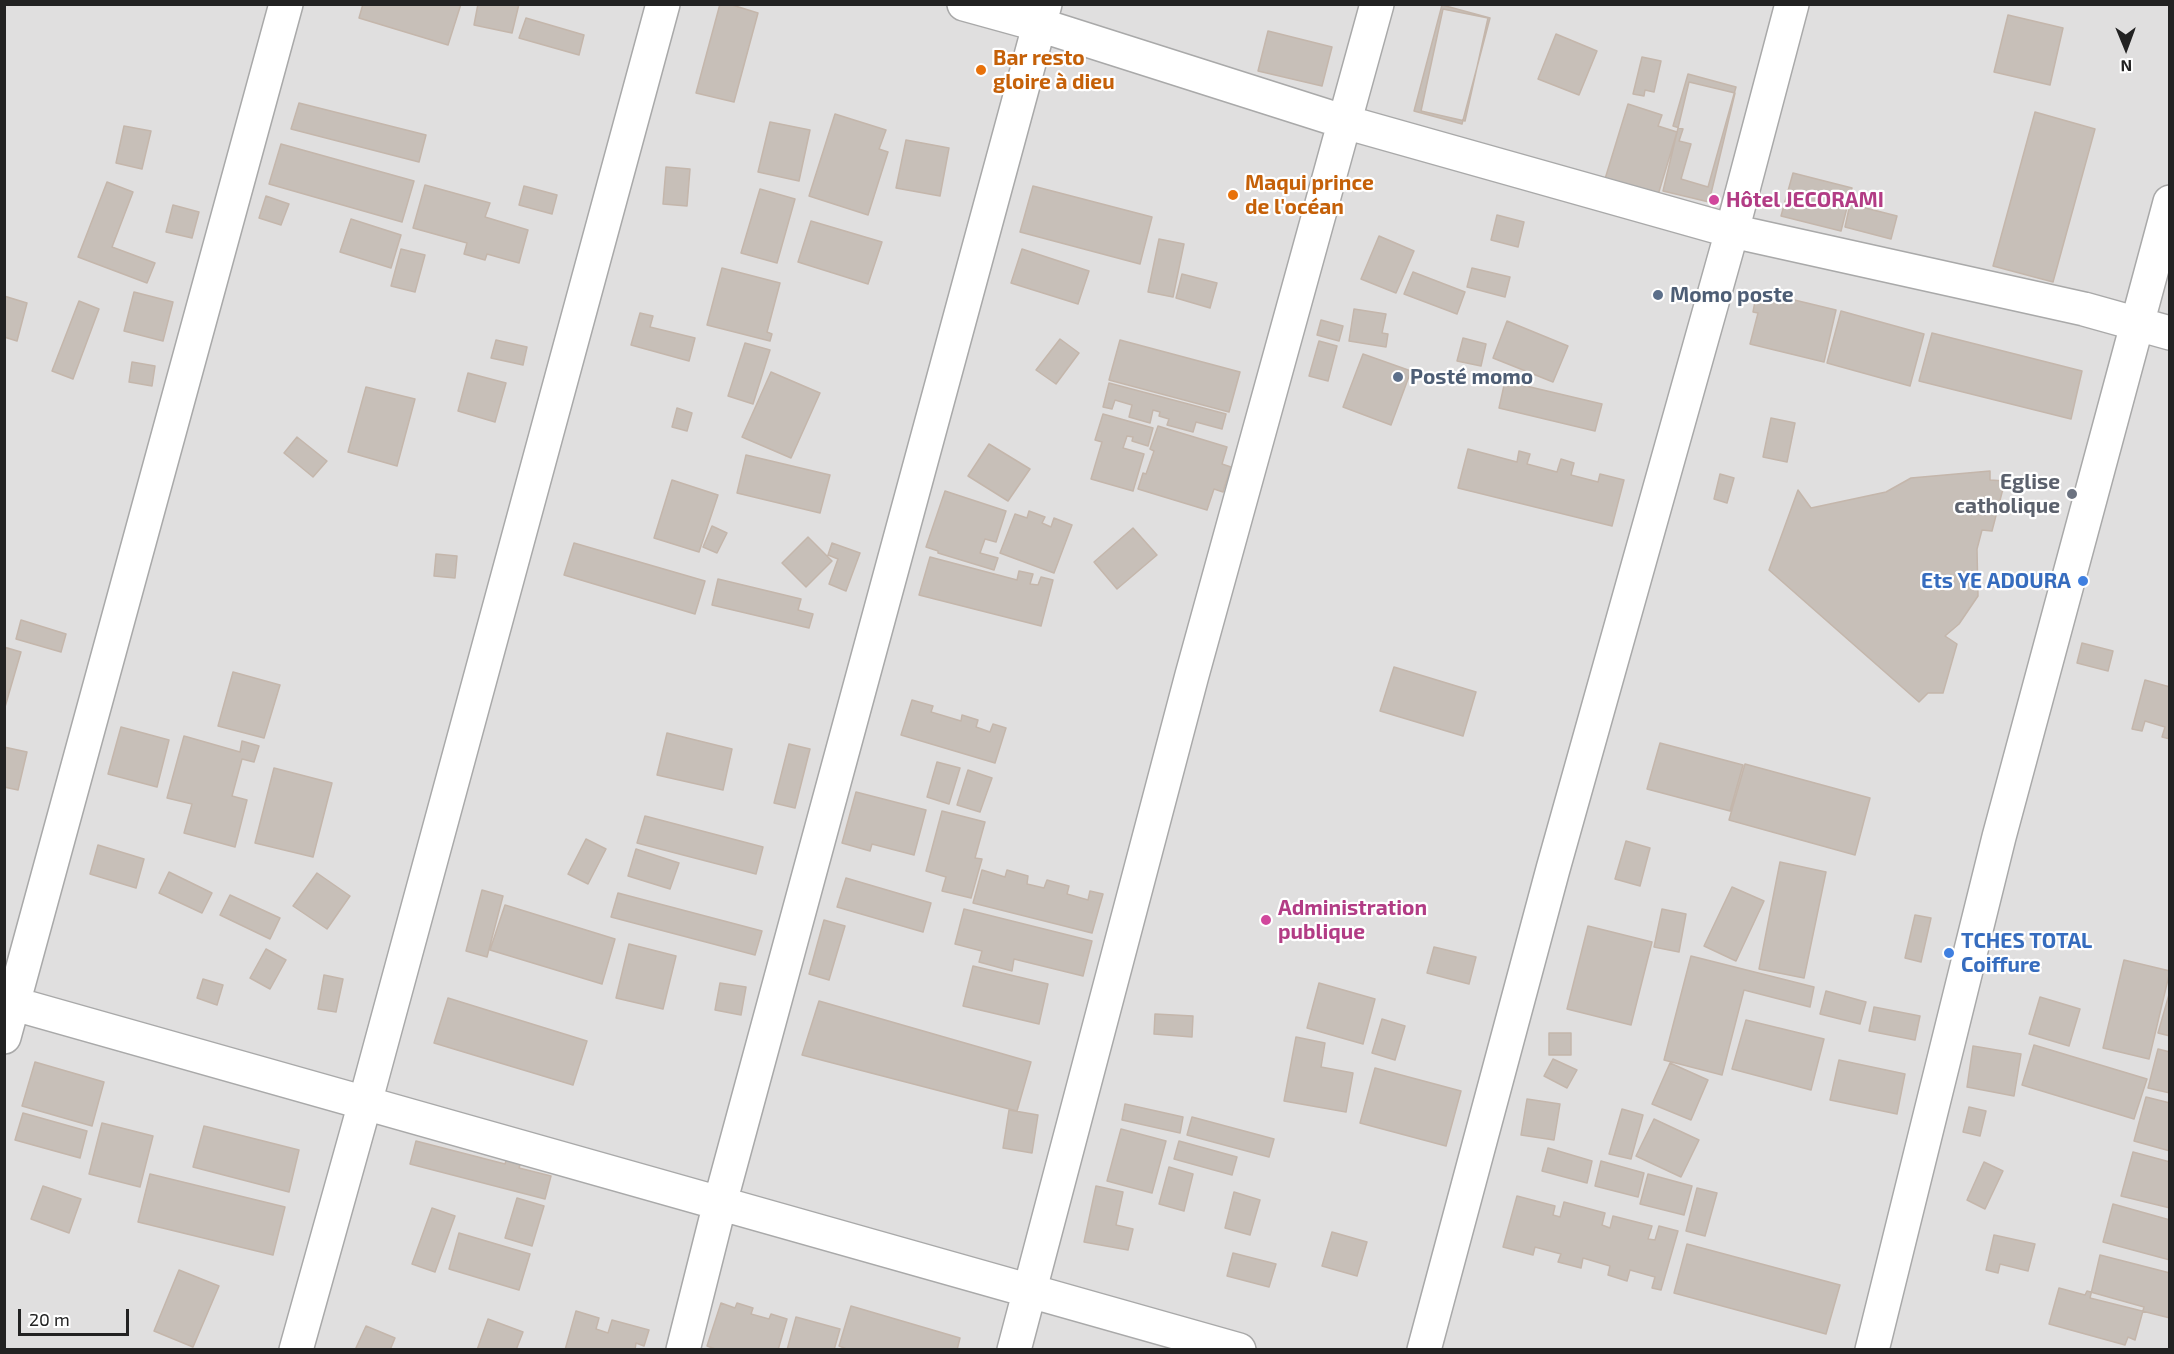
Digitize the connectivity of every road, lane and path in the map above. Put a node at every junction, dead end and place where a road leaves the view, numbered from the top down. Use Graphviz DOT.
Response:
graph roads {
  1 [pos="286,4"];
  2 [pos="663,4"];
  3 [pos="964,4"];
  4 [pos="1377,4"];
  5 [pos="1792,4"];
  6 [pos="1042,15"];
  7 [pos="1344,122"];
  8 [pos="2169,202"];
  9 [pos="1732,231"];
  10 [pos="2136,324"];
  11 [pos="2169,333"];
  12 [pos="9,1003"];
  13 [pos="4,1037"];
  14 [pos="365,1102"];
  15 [pos="720,1203"];
  16 [pos="1029,1290"];
  17 [pos="296,1350"];
  18 [pos="683,1350"];
  19 [pos="1014,1350"];
  20 [pos="1239,1350"];
  21 [pos="1424,1350"];
  22 [pos="1872,1350"];
  1 -- 12 [label="street"];
  2 -- 14 [label="street"];
  3 -- 6 [label="street"];
  4 -- 7 [label="street"];
  5 -- 9 [label="street"];
  6 -- 7 [label="street"];
  6 -- 15 [label="street"];
  7 -- 9 [label="street"];
  7 -- 16 [label="street"];
  8 -- 10 [label="street"];
  9 -- 10 [label="street"];
  9 -- 21 [label="street"];
  10 -- 11 [label="street"];
  10 -- 22 [label="street"];
  12 -- 13 [label="street"];
  12 -- 14 [label="street"];
  14 -- 15 [label="street"];
  14 -- 17 [label="street"];
  15 -- 16 [label="street"];
  15 -- 18 [label="street"];
  16 -- 19 [label="street"];
  16 -- 20 [label="street"];
}
